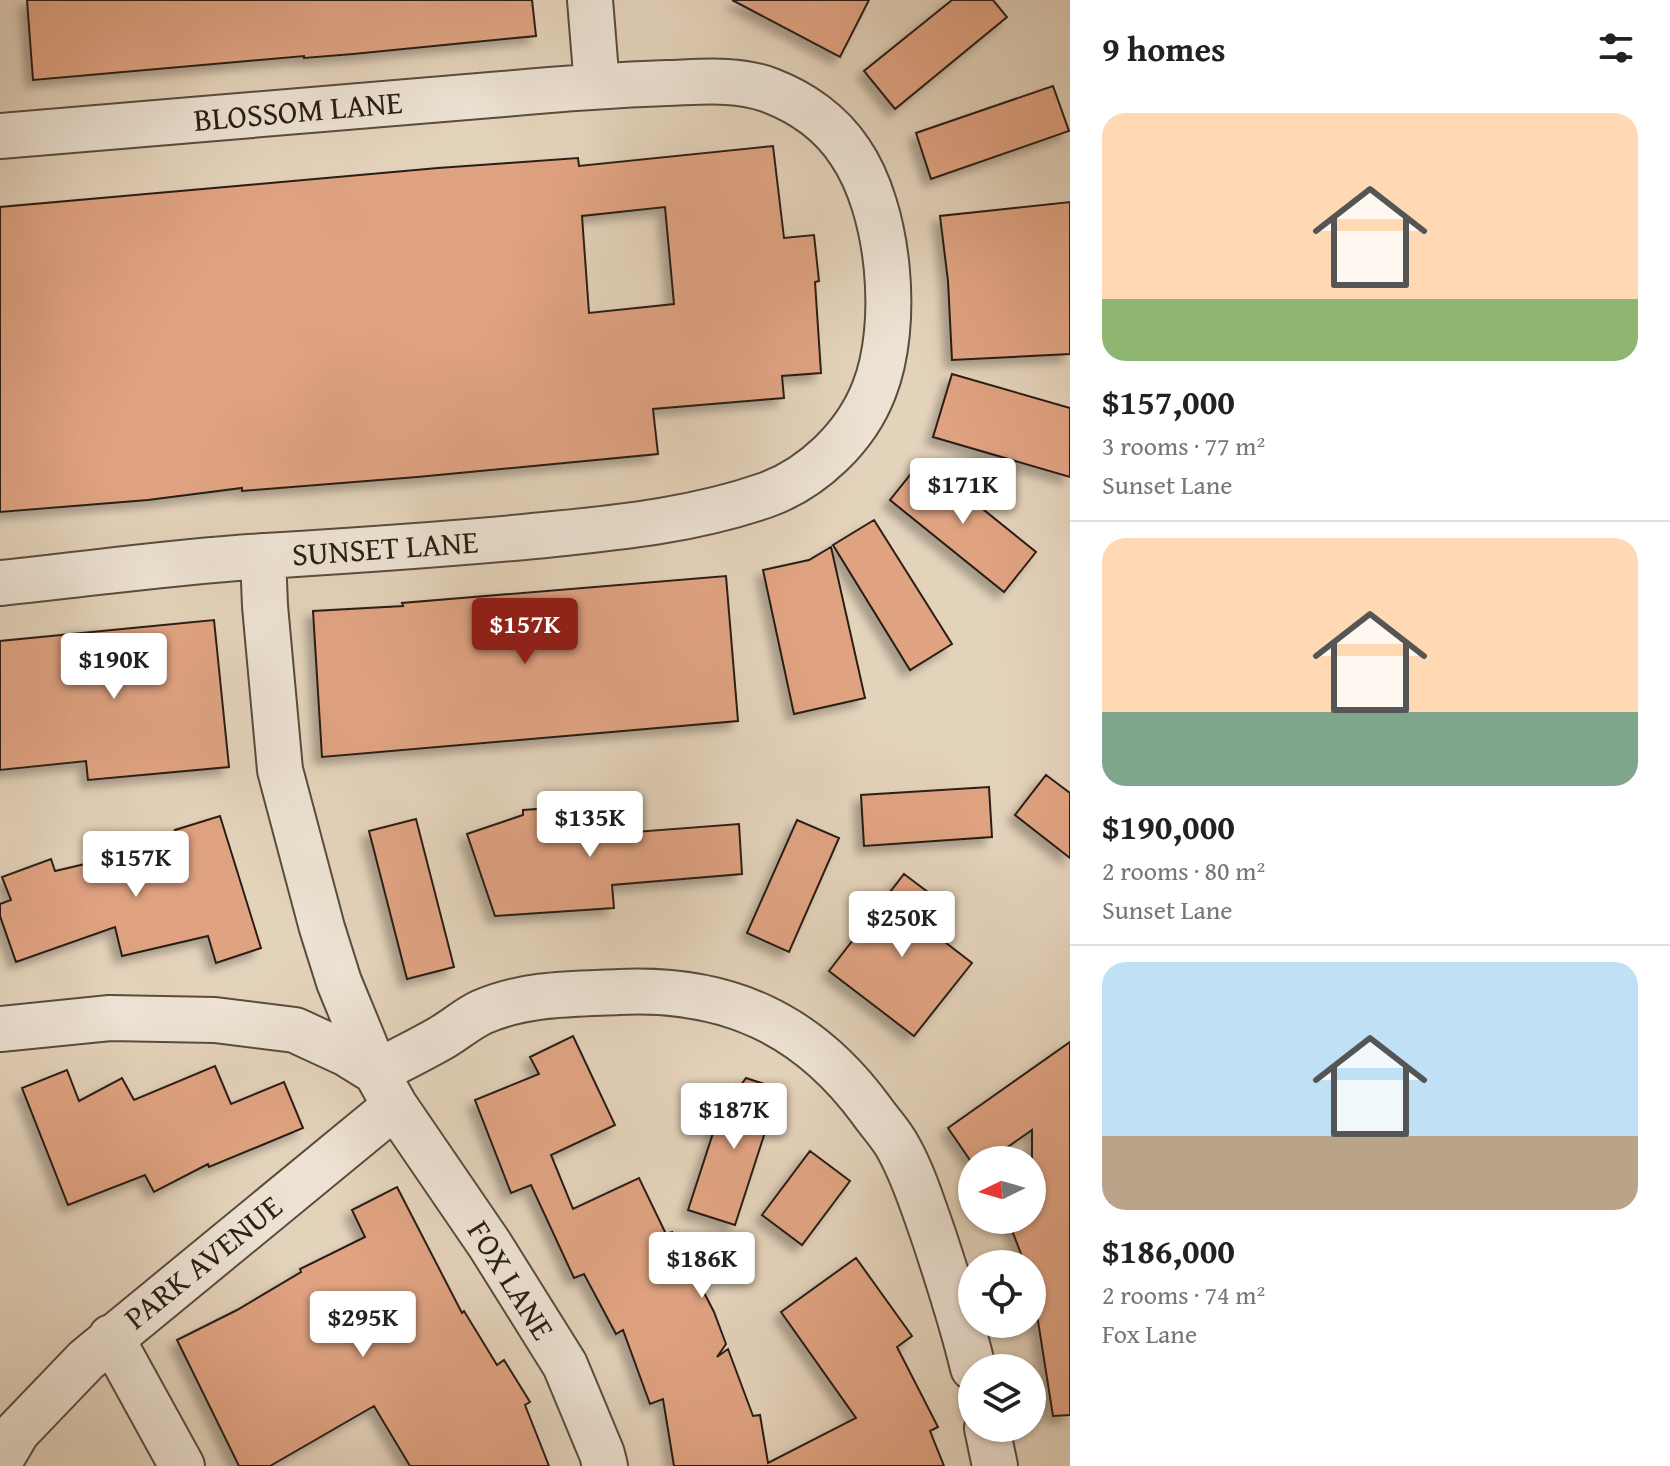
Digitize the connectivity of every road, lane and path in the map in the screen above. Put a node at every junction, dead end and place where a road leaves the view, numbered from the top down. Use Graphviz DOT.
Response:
graph roads {
  1 [pos="590,0"];
  2 [pos="597,86"];
  3 [pos="0,136"];
  4 [pos="766,495"];
  5 [pos="263,556"];
  6 [pos="0,583"];
  7 [pos="0,1029"];
  8 [pos="386,1089"];
  9 [pos="111,1337"];
  10 [pos="969,1354"];
  11 [pos="990,1442"];
  12 [pos="0,1461"];
  13 [pos="182,1466"];
  14 [pos="605,1466"];
  15 [pos="995,1466"];
  1 -- 2 [label="street"];
  2 -- 3 [label="street, BLOSSOM LANE"];
  2 -- 4 [label="street, BLOSSOM LANE"];
  4 -- 5 [label="street, SUNSET LANE"];
  5 -- 6 [label="street, SUNSET LANE"];
  5 -- 8 [label="street"];
  7 -- 8 [label="street, FOX LANE"];
  8 -- 9 [label="street, PARK AVENUE"];
  8 -- 10 [label="street, PARK AVENUE"];
  8 -- 14 [label="street, FOX LANE"];
  9 -- 12 [label="street, PARK AVENUE"];
  9 -- 13 [label="street"];
  11 -- 15 [label="street"];
}
